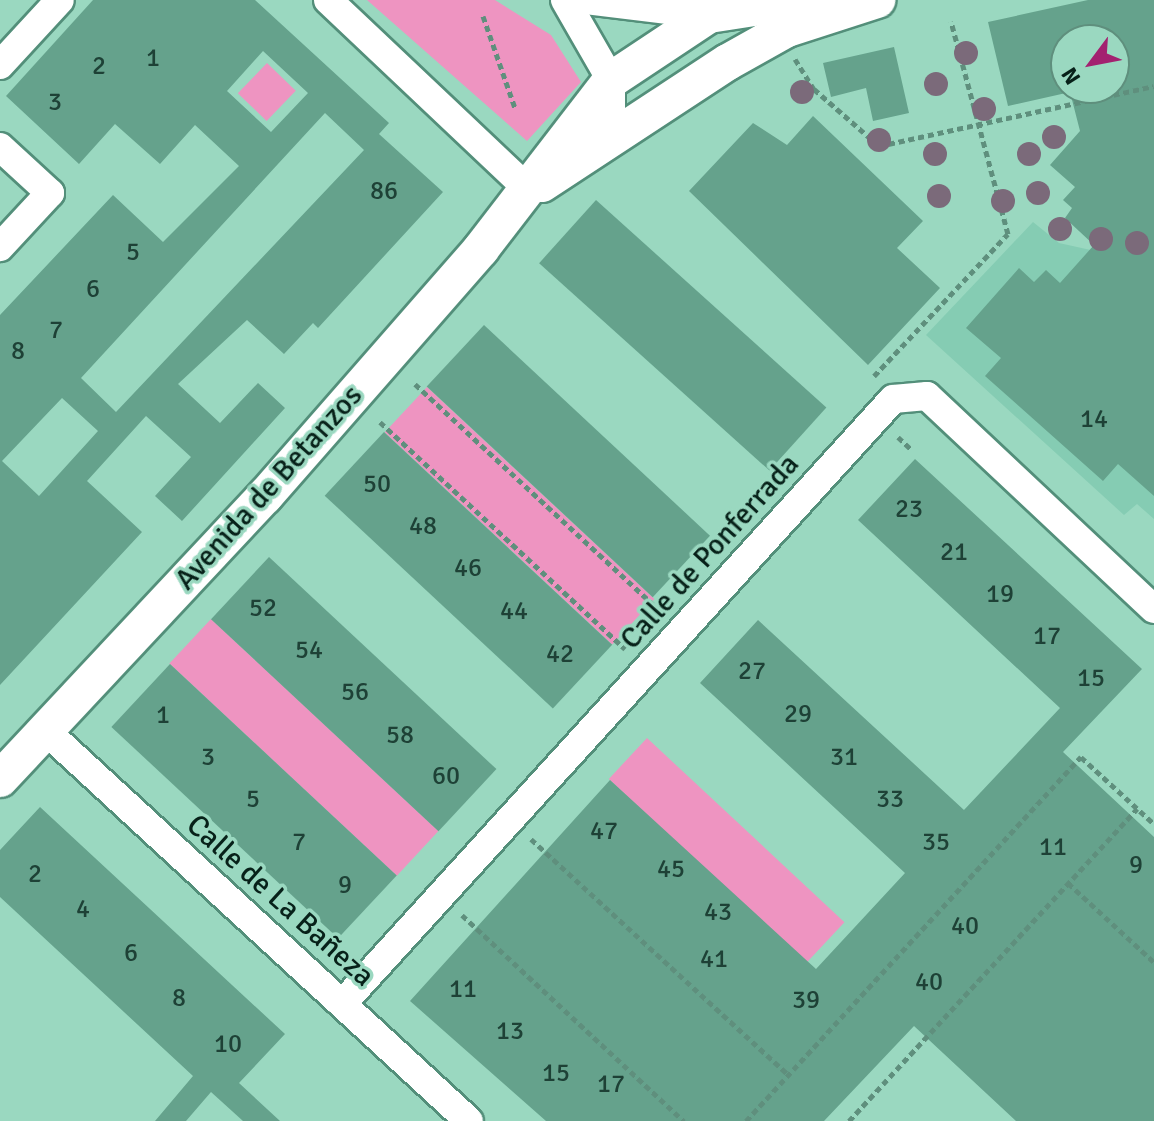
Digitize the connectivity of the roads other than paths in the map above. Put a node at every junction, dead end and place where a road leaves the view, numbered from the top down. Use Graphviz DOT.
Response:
graph roads {
  1 [pos="60,0"];
  2 [pos="328,0"];
  3 [pos="565,0"];
  4 [pos="586,0"];
  5 [pos="877,0"];
  6 [pos="709,15"];
  7 [pos="797,15"];
  8 [pos="0,65"];
  9 [pos="611,80"];
  10 [pos="611,140"];
  11 [pos="0,147"];
  12 [pos="530,191"];
  13 [pos="4,234"];
  14 [pos="1154,609"];
  15 [pos="46,731"];
  16 [pos="0,779"];
  17 [pos="342,1004"];
  18 [pos="469,1121"];
  1 -- 8 [label="street"];
  2 -- 12 [label="street"];
  3 -- 9 [label="street"];
  4 -- 6 [label="street"];
  5 -- 7 [label="street, Avenida de Betanzos"];
  6 -- 7 [label="street, Avenida de Betanzos"];
  6 -- 9 [label="street, Avenida de Betanzos"];
  7 -- 10 [label="street, Avenida de Betanzos"];
  9 -- 10 [label="street"];
  9 -- 12 [label="street, Avenida de Betanzos"];
  10 -- 12 [label="street, Avenida de Betanzos"];
  11 -- 13 [label="street"];
  12 -- 15 [label="street, Avenida de Betanzos"];
  14 -- 17 [label="street, Calle de Ponferrada"];
  15 -- 16 [label="street, Avenida de Betanzos"];
  15 -- 17 [label="street, Calle de La Bañeza"];
  17 -- 18 [label="street, Calle de La Bañeza"];
}
